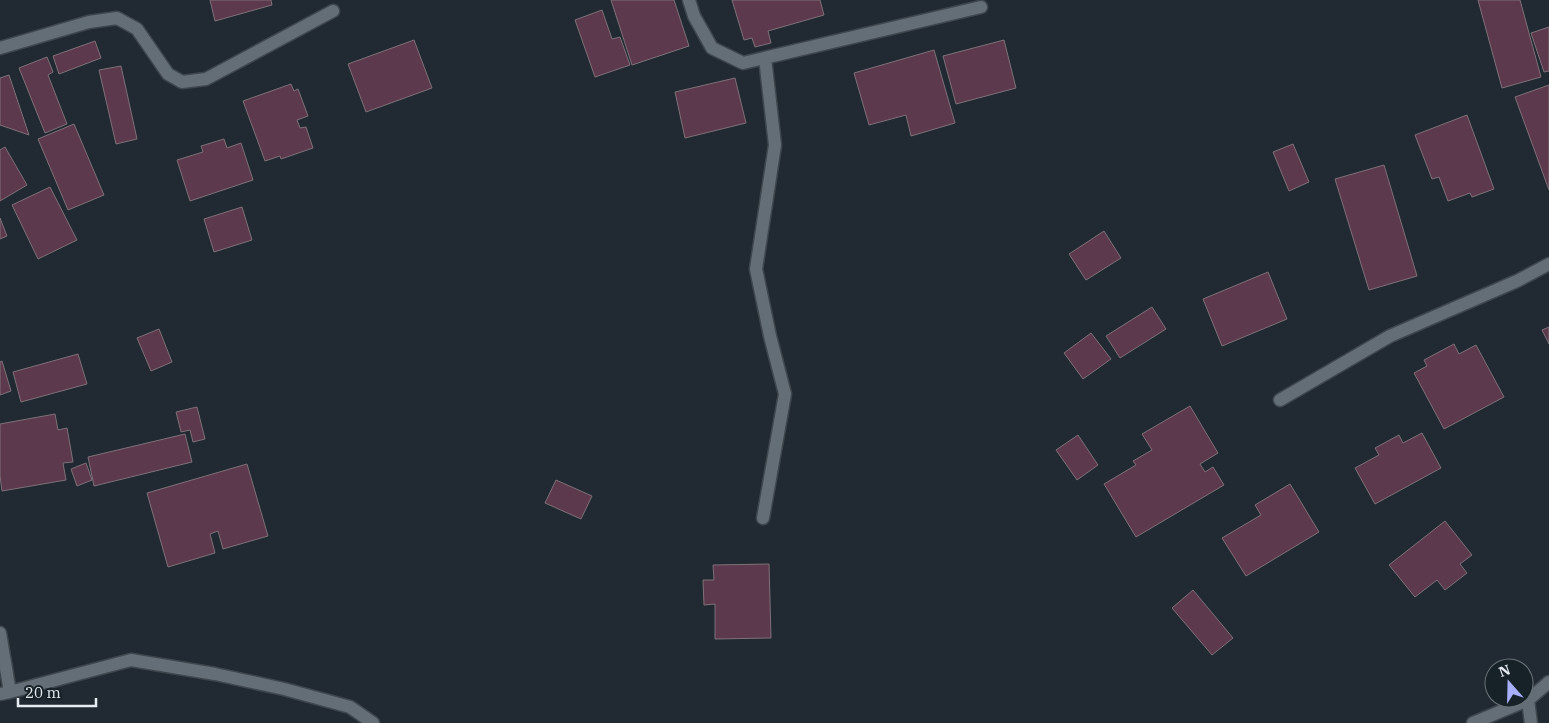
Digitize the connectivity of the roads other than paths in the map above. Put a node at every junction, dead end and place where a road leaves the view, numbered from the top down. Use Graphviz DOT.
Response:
graph roads {
  1 [pos="689,0"];
  2 [pos="981,7"];
  3 [pos="333,11"];
  4 [pos="0,48"];
  5 [pos="765,58"];
  6 [pos="1549,264"];
  7 [pos="1280,400"];
  8 [pos="763,518"];
  9 [pos="0,633"];
  10 [pos="1549,682"];
  11 [pos="5,693"];
  12 [pos="1534,695"];
  13 [pos="1509,708"];
  14 [pos="1529,708"];
  15 [pos="373,723"];
  16 [pos="1473,723"];
  17 [pos="1531,723"];
  1 -- 5 [label="street"];
  2 -- 5 [label="street"];
  3 -- 4 [label="street"];
  5 -- 8 [label="street"];
  6 -- 7 [label="street"];
  9 -- 11 [label="street"];
  10 -- 12 [label="street"];
  11 -- 15 [label="street"];
  13 -- 16 [label="street"];
  14 -- 17 [label="street"];
}
